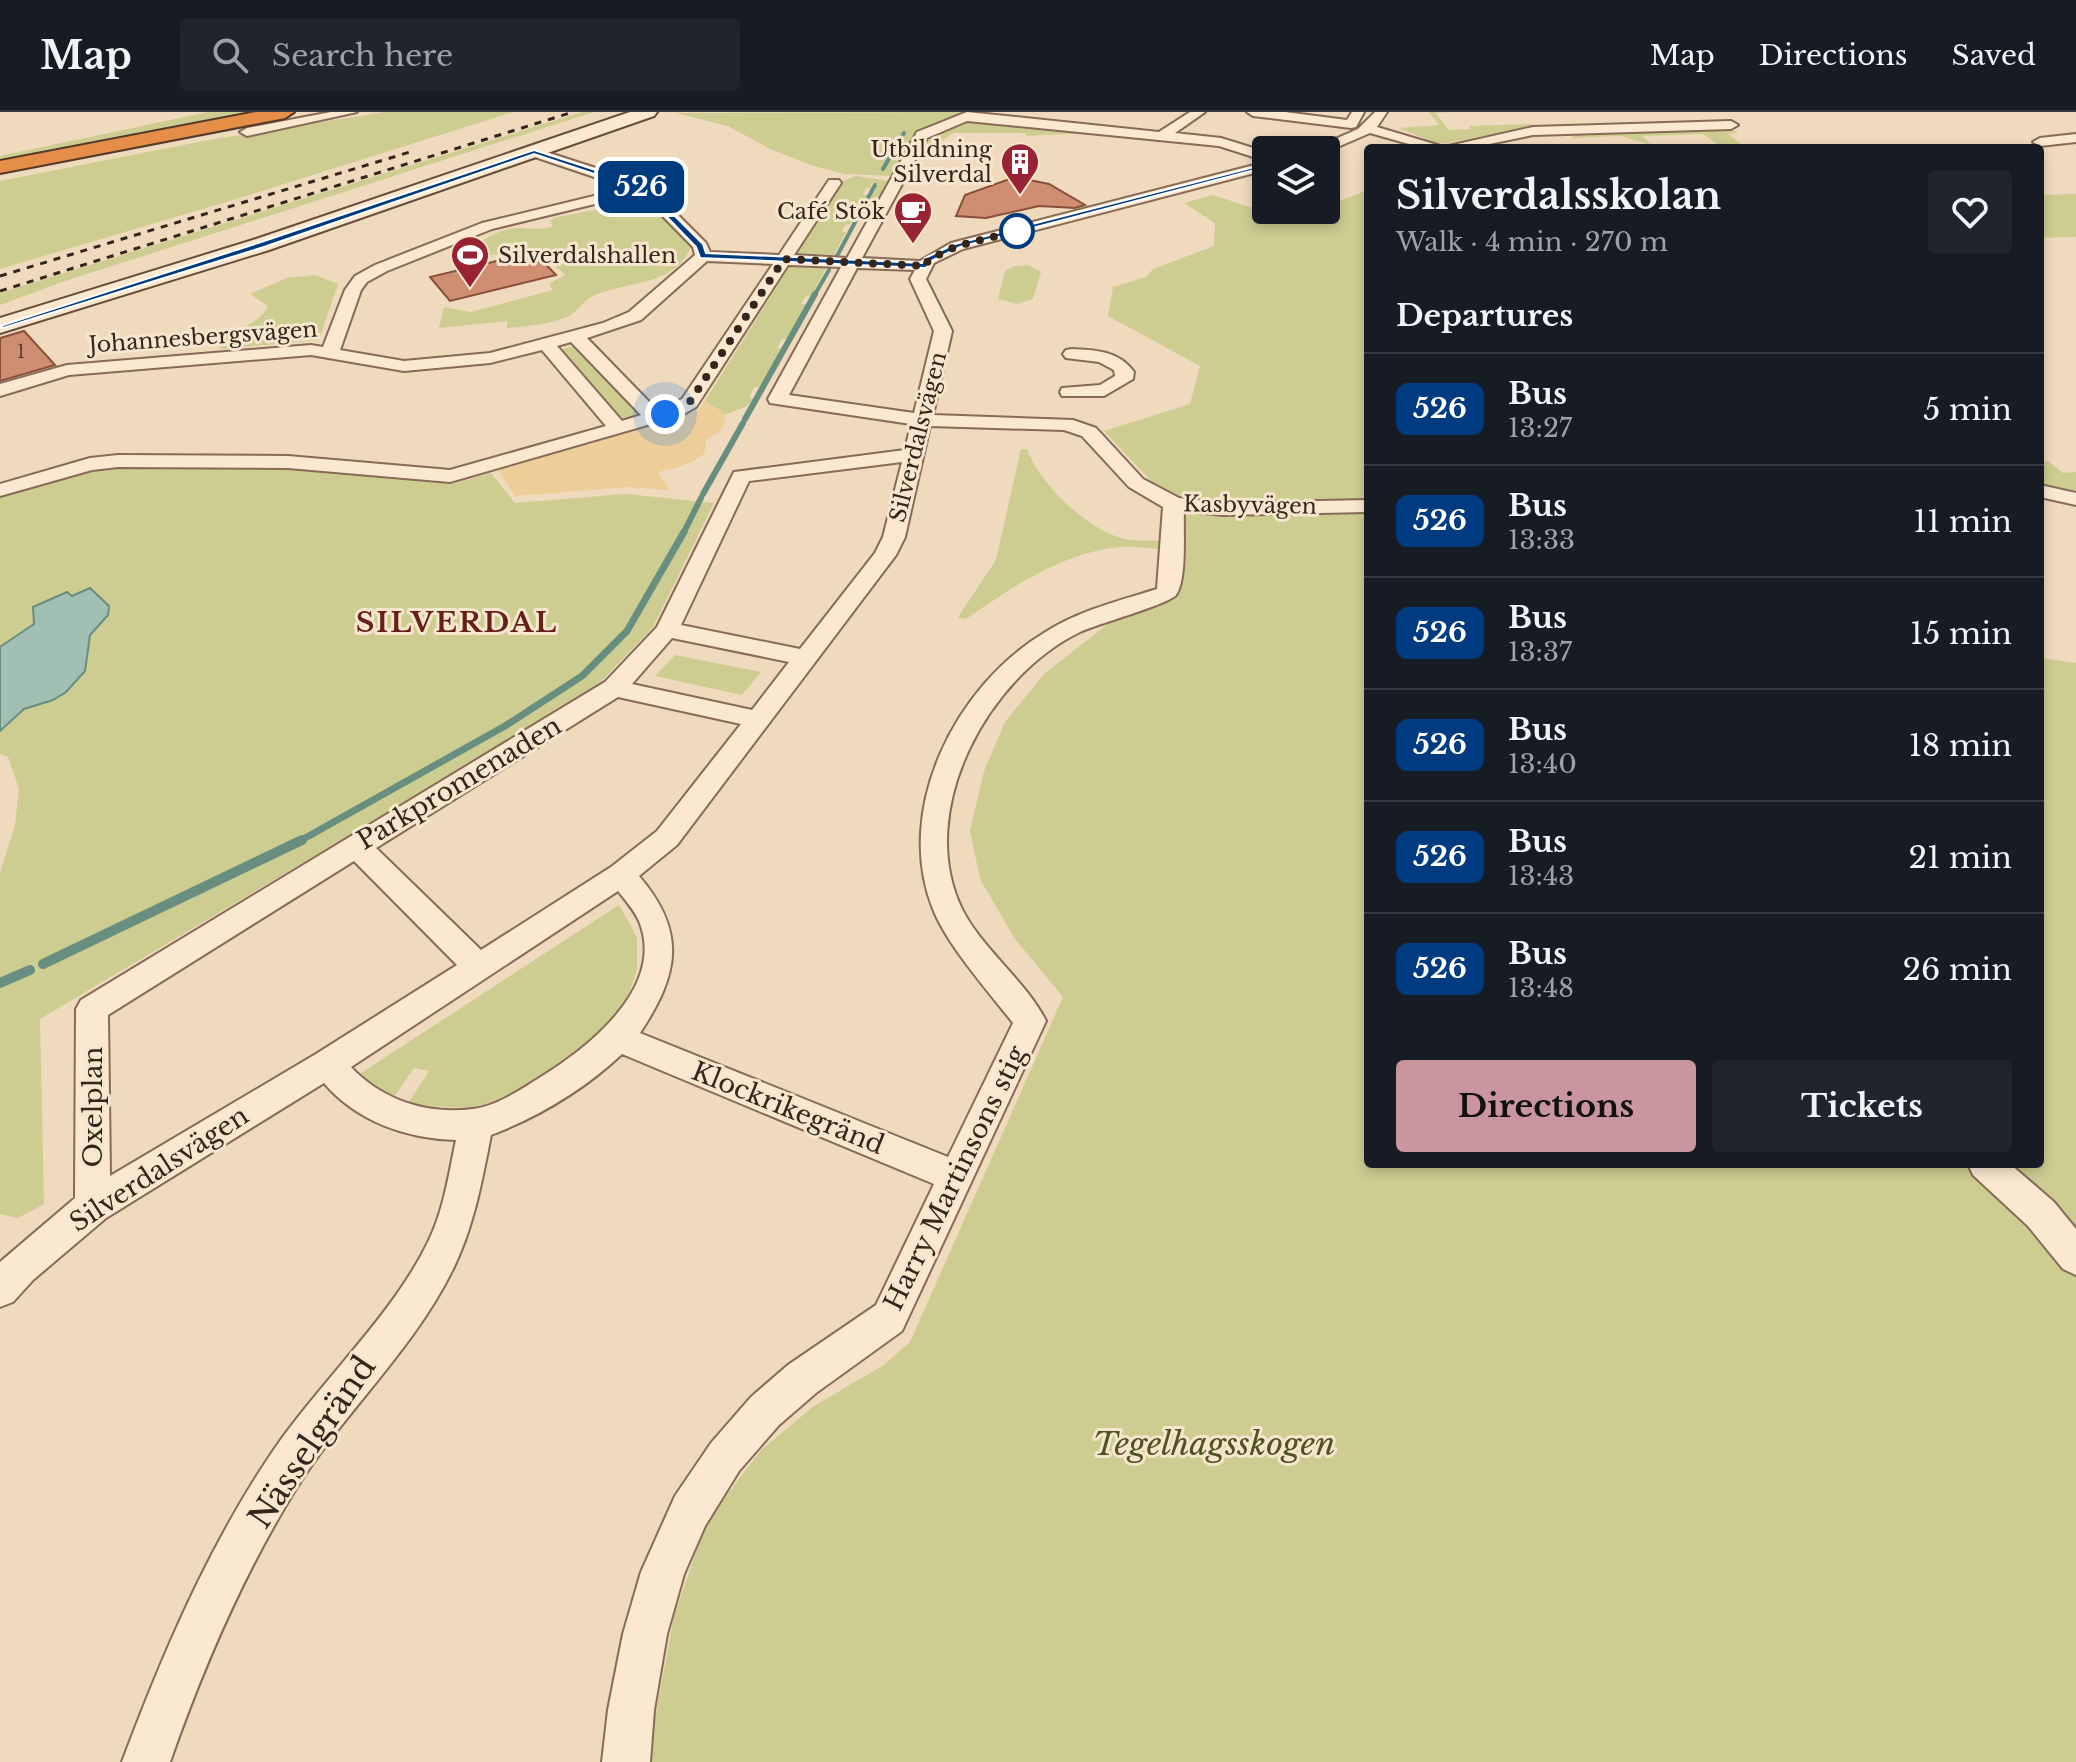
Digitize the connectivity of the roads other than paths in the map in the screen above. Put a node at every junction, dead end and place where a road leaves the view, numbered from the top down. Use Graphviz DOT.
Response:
graph roads {
  1 [pos="285,112"];
  2 [pos="351,112"];
  3 [pos="648,112"];
  4 [pos="1077,112"];
  5 [pos="1199,112"];
  6 [pos="1253,112"];
  7 [pos="972,114"];
  8 [pos="1354,118"];
  9 [pos="1373,119"];
  10 [pos="115,125"];
  11 [pos="1049,125"];
  12 [pos="1731,125"];
  13 [pos="247,132"];
  14 [pos="1162,136"];
  15 [pos="1340,137"];
  16 [pos="2076,138"];
  17 [pos="2040,142"];
  18 [pos="1429,144"];
  19 [pos="1470,144"];
  20 [pos="0,149"];
  21 [pos="534,152"];
  22 [pos="1252,152"];
  23 [pos="0,167"];
  24 [pos="1252,170"];
  25 [pos="834,183"];
  26 [pos="643,188"];
  27 [pos="703,256"];
  28 [pos="784,259"];
  29 [pos="851,262"];
  30 [pos="926,266"];
  31 [pos="0,326"];
  32 [pos="1072,332"];
  33 [pos="575,336"];
  34 [pos="546,344"];
  35 [pos="330,353"];
  36 [pos="1072,354"];
  37 [pos="0,390"];
  38 [pos="1069,392"];
  39 [pos="653,417"];
  40 [pos="922,420"];
  41 [pos="1066,424"];
  42 [pos="618,428"];
  43 [pos="912,455"];
  44 [pos="0,490"];
  45 [pos="2044,492"];
  46 [pos="2076,499"];
  47 [pos="1174,504"];
  48 [pos="1364,506"];
  49 [pos="667,630"];
  50 [pos="806,658"];
  51 [pos="614,688"];
  52 [pos="759,720"];
  53 [pos="355,845"];
  54 [pos="621,875"];
  55 [pos="479,967"];
  56 [pos="92,1009"];
  57 [pos="618,1038"];
  58 [pos="328,1064"];
  59 [pos="476,1124"];
  60 [pos="1989,1168"];
  61 [pos="957,1177"];
  62 [pos="93,1206"];
  63 [pos="2076,1257"];
  64 [pos="7,1272"];
  65 [pos="146,1762"];
  66 [pos="626,1762"];
  1 -- 23 [label="highway"];
  2 -- 13 [label="street"];
  3 -- 21 [label="street"];
  4 -- 11 [label="street"];
  5 -- 14 [label="street"];
  6 -- 8 [label="street"];
  7 -- 11 [label="street"];
  7 -- 29 [label="street"];
  9 -- 15 [label="street"];
  9 -- 18 [label="street"];
  10 -- 20 [label="highway"];
  11 -- 14 [label="street"];
  12 -- 19 [label="street"];
  14 -- 22 [label="street"];
  16 -- 17 [label="street"];
  21 -- 26 [label="street"];
  21 -- 31 [label="street"];
  24 -- 30 [label="street"];
  25 -- 28 [label="street"];
  26 -- 27 [label="street"];
  26 -- 35 [label="street"];
  27 -- 28 [label="street"];
  27 -- 33 [label="street, Johannesbergsvägen"];
  28 -- 29 [label="street"];
  28 -- 39 [label="street"];
  29 -- 30 [label="street"];
  29 -- 40 [label="street, Kasbyvägen"];
  30 -- 40 [label="street, Silverdalsvägen"];
  32 -- 36 [label="street"];
  33 -- 34 [label="street, Johannesbergsvägen"];
  33 -- 39 [label="street"];
  34 -- 35 [label="street, Johannesbergsvägen"];
  34 -- 42 [label="street"];
  35 -- 37 [label="street, Johannesbergsvägen"];
  36 -- 38 [label="street"];
  36 -- 38 [label="street"];
  38 -- 41 [label="street"];
  39 -- 42 [label="street"];
  40 -- 41 [label="street, Kasbyvägen"];
  40 -- 43 [label="street, Silverdalsvägen"];
  41 -- 47 [label="street, Kasbyvägen"];
  42 -- 44 [label="street"];
  43 -- 49 [label="street, Parkpromenaden"];
  43 -- 50 [label="street, Silverdalsvägen"];
  45 -- 46 [label="street"];
  47 -- 48 [label="street, Kasbyvägen"];
  47 -- 61 [label="street, Harry Martinsons stig"];
  49 -- 50 [label="street"];
  49 -- 51 [label="street, Parkpromenaden"];
  50 -- 52 [label="street, Silverdalsvägen"];
  51 -- 52 [label="street"];
  51 -- 53 [label="street, Parkpromenaden"];
  52 -- 54 [label="street, Silverdalsvägen"];
  53 -- 55 [label="street"];
  53 -- 56 [label="street, Parkpromenaden"];
  54 -- 55 [label="street, Silverdalsvägen"];
  54 -- 57 [label="street"];
  55 -- 58 [label="street, Silverdalsvägen"];
  56 -- 62 [label="street, Oxelplan"];
  57 -- 59 [label="street"];
  57 -- 61 [label="street, Klockrikegränd"];
  58 -- 59 [label="street"];
  58 -- 62 [label="street, Silverdalsvägen"];
  59 -- 65 [label="street, Nässelgränd"];
  60 -- 63 [label="street"];
  61 -- 66 [label="street, Harry Martinsons stig"];
  62 -- 64 [label="street, Silverdalsvägen"];
}
